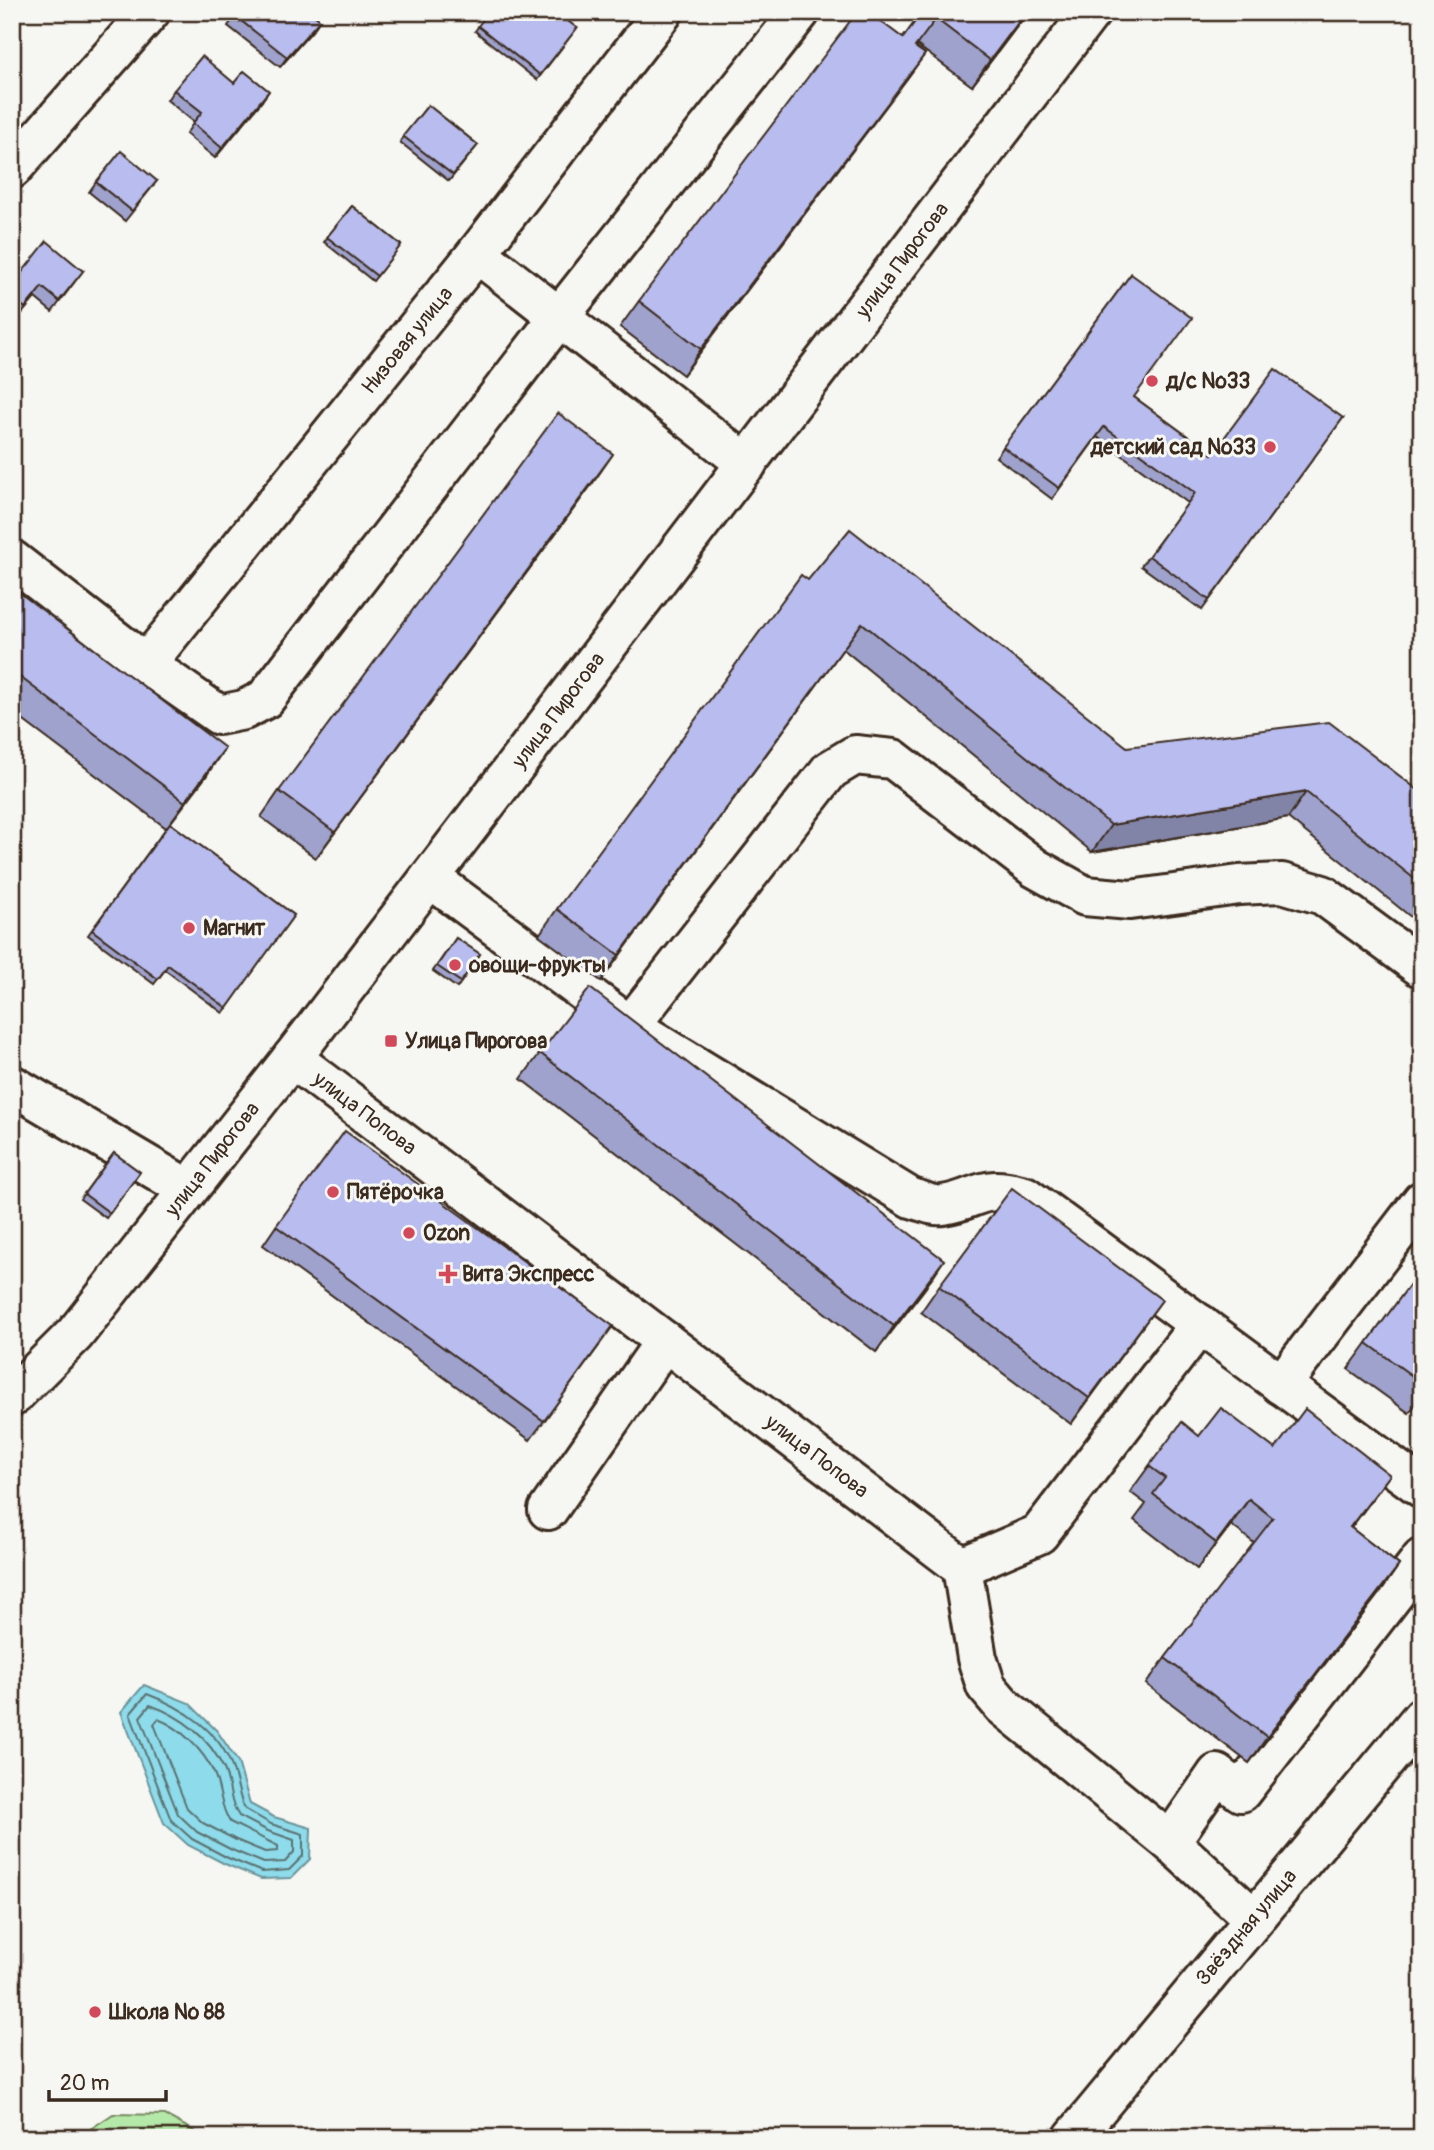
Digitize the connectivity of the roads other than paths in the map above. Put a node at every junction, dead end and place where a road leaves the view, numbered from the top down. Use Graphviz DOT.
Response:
graph roads {
  1 [pos="150,12"];
  2 [pos="663,12"];
  3 [pos="800,12"];
  4 [pos="1091,12"];
  5 [pos="12,169"];
  6 [pos="477,253"];
  7 [pos="559,317"];
  8 [pos="747,464"];
  9 [pos="12,560"];
  10 [pos="146,664"];
  11 [pos="430,878"];
  12 [pos="1422,968"];
  13 [pos="630,1026"];
  14 [pos="292,1058"];
  15 [pos="12,1085"];
  16 [pos="188,1189"];
  17 [pos="1422,1201"];
  18 [pos="1200,1324"];
  19 [pos="665,1341"];
  20 [pos="1281,1385"];
  21 [pos="12,1397"];
  22 [pos="1422,1488"];
  23 [pos="548,1510"];
  24 [pos="1422,1558"];
  25 [pos="962,1567"];
  26 [pos="1422,1717"];
  27 [pos="1170,1842"];
  28 [pos="1252,1918"];
  29 [pos="1073,2138"];
  1 -- 5 [label="street"];
  2 -- 6 [label="street, Низовая улица"];
  3 -- 7 [label="street"];
  4 -- 8 [label="street, улица Пирогова"];
  6 -- 7 [label="street"];
  6 -- 10 [label="street, Низовая улица"];
  7 -- 8 [label="street"];
  7 -- 10 [label="street"];
  8 -- 11 [label="street, улица Пирогова"];
  9 -- 10 [label="street"];
  11 -- 13 [label="street"];
  11 -- 14 [label="street, улица Пирогова"];
  12 -- 13 [label="street"];
  13 -- 18 [label="street"];
  14 -- 16 [label="street, улица Пирогова"];
  14 -- 19 [label="street, улица Попова"];
  15 -- 16 [label="street"];
  16 -- 21 [label="street, улица Пирогова"];
  17 -- 20 [label="street"];
  18 -- 20 [label="street"];
  18 -- 25 [label="street"];
  19 -- 23 [label="street"];
  19 -- 25 [label="street, улица Попова"];
  20 -- 22 [label="street"];
  24 -- 27 [label="street"];
  25 -- 27 [label="street"];
  26 -- 28 [label="street, Звёздная улица"];
  27 -- 28 [label="street"];
  28 -- 29 [label="street, Звёздная улица"];
}
